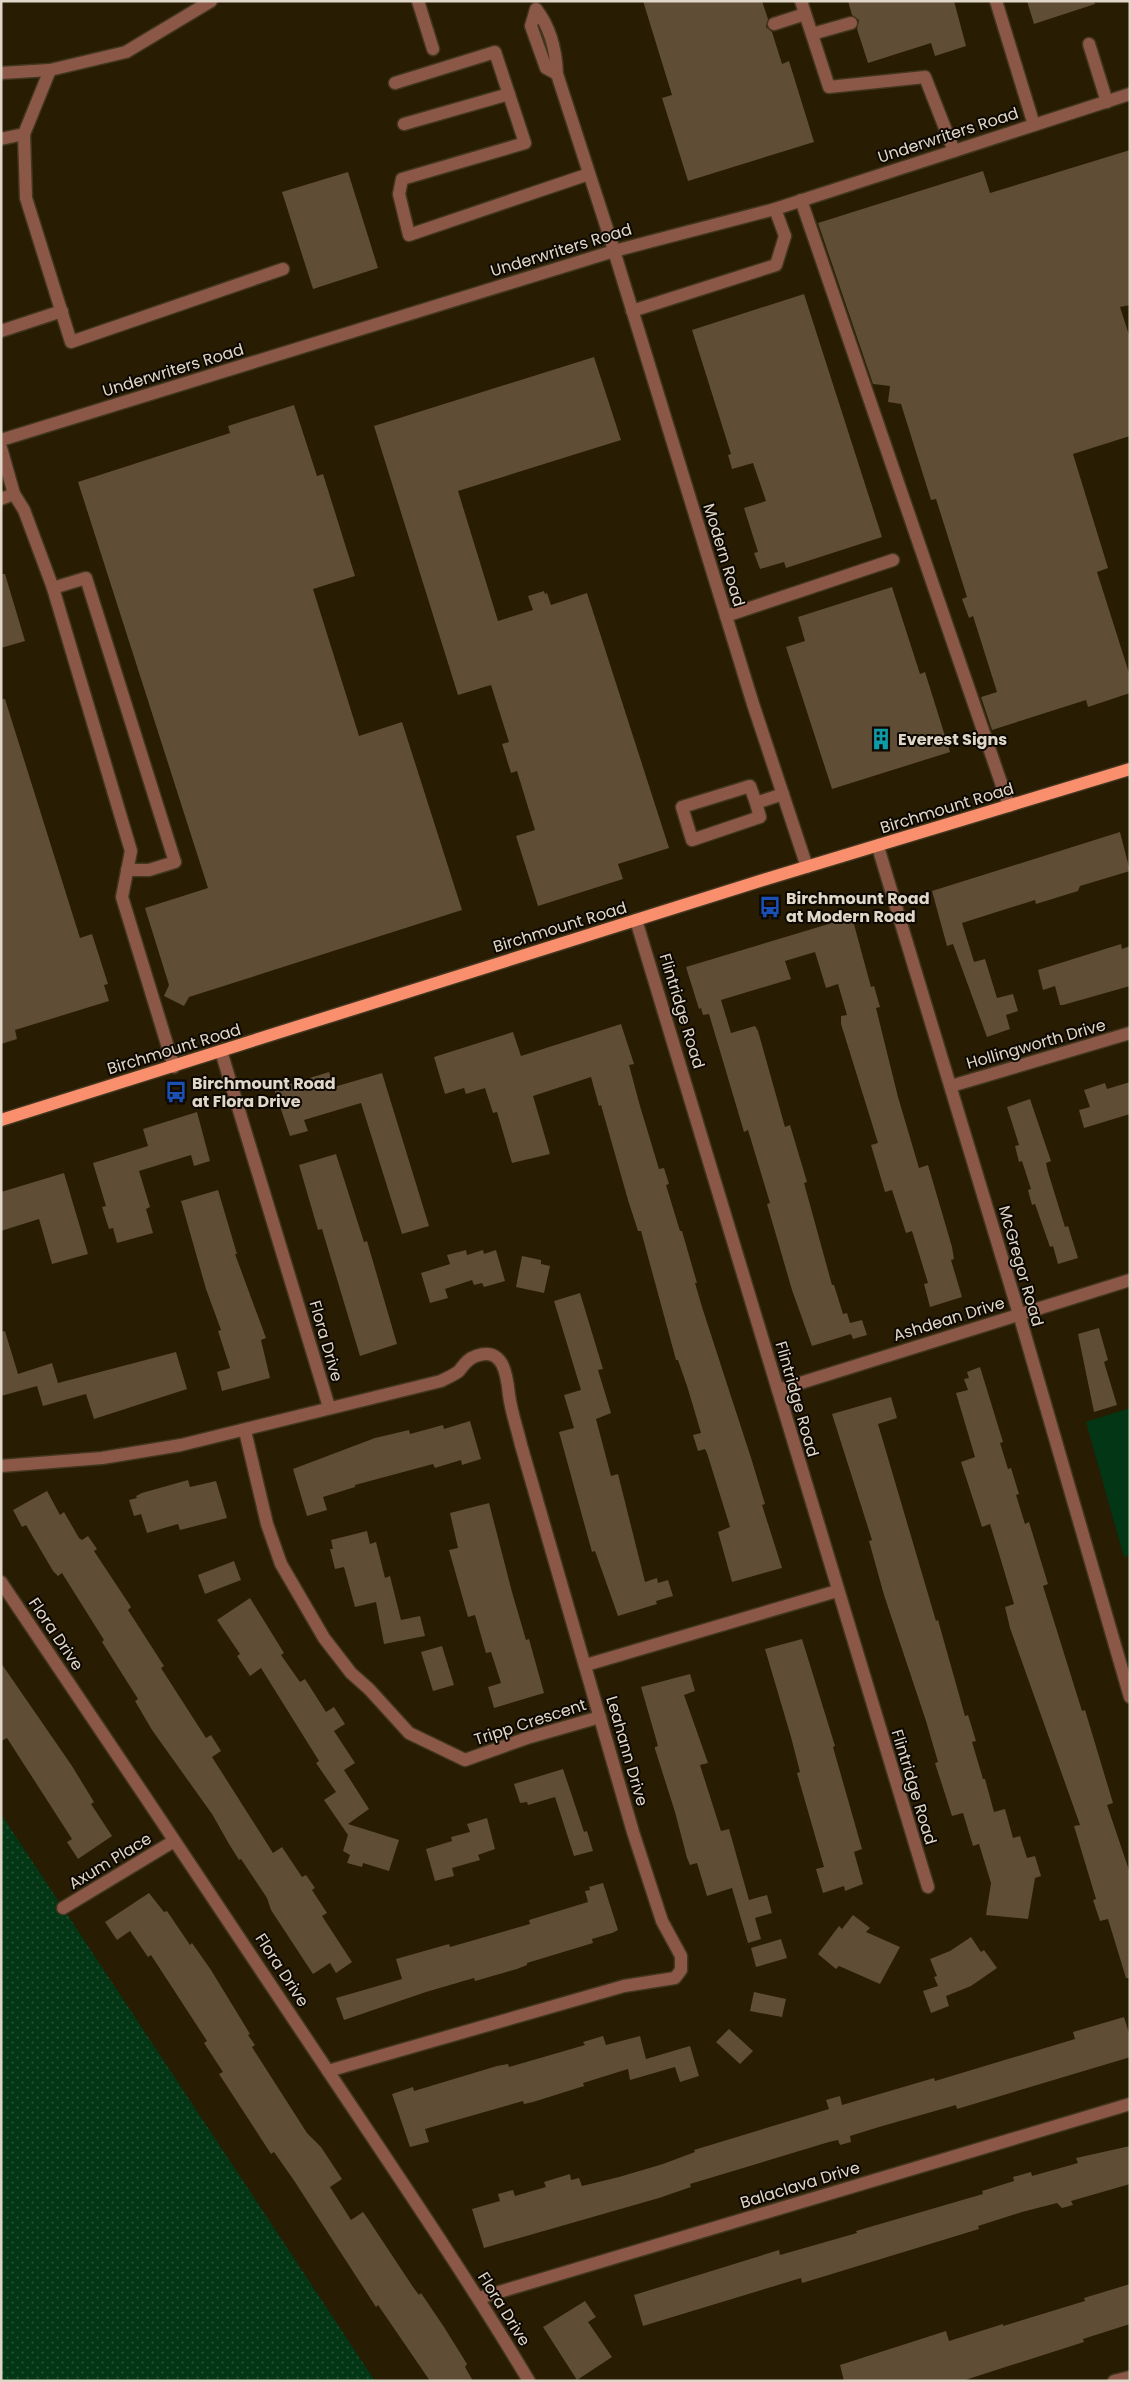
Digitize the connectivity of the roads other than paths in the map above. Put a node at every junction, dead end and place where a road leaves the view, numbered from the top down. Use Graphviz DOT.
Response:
graph roads {
  1 [pos="211,1"];
  2 [pos="418,1"];
  3 [pos="996,1"];
  4 [pos="535,5"];
  5 [pos="803,7"];
  6 [pos="851,22"];
  7 [pos="774,24"];
  8 [pos="812,34"];
  9 [pos="1089,44"];
  10 [pos="433,49"];
  11 [pos="50,70"];
  12 [pos="1,73"];
  13 [pos="395,83"];
  14 [pos="509,94"];
  15 [pos="1130,94"];
  16 [pos="1107,102"];
  17 [pos="404,124"];
  18 [pos="1034,125"];
  19 [pos="24,134"];
  20 [pos="1,140"];
  21 [pos="954,151"];
  22 [pos="588,174"];
  23 [pos="801,200"];
  24 [pos="775,209"];
  25 [pos="614,251"];
  26 [pos="284,269"];
  27 [pos="62,311"];
  28 [pos="632,311"];
  29 [pos="1,331"];
  30 [pos="1,440"];
  31 [pos="1,448"];
  32 [pos="14,494"];
  33 [pos="1,499"];
  34 [pos="893,560"];
  35 [pos="53,588"];
  36 [pos="726,616"];
  37 [pos="1130,769"];
  38 [pos="783,794"];
  39 [pos="756,803"];
  40 [pos="1009,806"];
  41 [pos="878,847"];
  42 [pos="807,867"];
  43 [pos="127,870"];
  44 [pos="636,920"];
  45 [pos="1130,1033"];
  46 [pos="221,1051"];
  47 [pos="174,1067"];
  48 [pos="951,1086"];
  49 [pos="1,1120"];
  50 [pos="1130,1280"];
  51 [pos="1019,1314"];
  52 [pos="778,1390"];
  53 [pos="329,1407"];
  54 [pos="245,1430"];
  55 [pos="1,1466"];
  56 [pos="1,1582"];
  57 [pos="837,1590"];
  58 [pos="586,1665"];
  59 [pos="1130,1696"];
  60 [pos="600,1717"];
  61 [pos="174,1841"];
  62 [pos="928,1887"];
  63 [pos="63,1908"];
  64 [pos="328,2071"];
  65 [pos="1130,2104"];
  66 [pos="479,2298"];
  67 [pos="1130,2377"];
  68 [pos="529,2381"];
  69 [pos="1114,2381"];
  1 -- 11 [label="street"];
  2 -- 10 [label="street"];
  3 -- 18 [label="street"];
  4 -- 22 [label="street, Modern Road"];
  5 -- 7 [label="street"];
  5 -- 8 [label="street"];
  6 -- 8 [label="street"];
  8 -- 21 [label="street"];
  9 -- 16 [label="street"];
  11 -- 12 [label="street"];
  11 -- 19 [label="street"];
  13 -- 14 [label="street"];
  14 -- 17 [label="street"];
  14 -- 22 [label="street"];
  15 -- 16 [label="street, Underwriters Road"];
  16 -- 18 [label="street, Underwriters Road"];
  18 -- 21 [label="street, Underwriters Road"];
  19 -- 20 [label="street"];
  19 -- 27 [label="street"];
  21 -- 23 [label="street, Underwriters Road"];
  22 -- 25 [label="street, Modern Road"];
  23 -- 24 [label="street, Underwriters Road"];
  23 -- 40 [label="street"];
  24 -- 25 [label="street, Underwriters Road"];
  24 -- 28 [label="street"];
  25 -- 28 [label="street, Modern Road"];
  25 -- 30 [label="street, Underwriters Road"];
  26 -- 27 [label="street"];
  27 -- 29 [label="street"];
  28 -- 36 [label="street, Modern Road"];
  31 -- 32 [label="street"];
  32 -- 33 [label="street"];
  32 -- 35 [label="street"];
  34 -- 36 [label="street"];
  35 -- 43 [label="street"];
  35 -- 43 [label="street"];
  36 -- 38 [label="street, Modern Road"];
  37 -- 40 [label="main road, Birchmount Road"];
  38 -- 39 [label="street"];
  38 -- 42 [label="street, Modern Road"];
  39 -- 39 [label="street"];
  40 -- 41 [label="main road, Birchmount Road"];
  41 -- 42 [label="main road, Birchmount Road"];
  41 -- 48 [label="street, McGregor Road"];
  42 -- 44 [label="main road, Birchmount Road"];
  43 -- 47 [label="street"];
  44 -- 46 [label="main road, Birchmount Road"];
  44 -- 52 [label="street, Flintridge Road"];
  45 -- 48 [label="street, Hollingworth Drive"];
  46 -- 47 [label="main road, Birchmount Road"];
  46 -- 53 [label="street, Flora Drive"];
  47 -- 49 [label="main road, Birchmount Road"];
  48 -- 51 [label="street, McGregor Road"];
  50 -- 51 [label="street, Ashdean Drive"];
  51 -- 52 [label="street, Ashdean Drive"];
  51 -- 59 [label="street, McGregor Road"];
  52 -- 57 [label="street, Flintridge Road"];
  53 -- 54 [label="street, Flora Drive"];
  53 -- 58 [label="street, Leahann Drive"];
  54 -- 55 [label="street, Flora Drive"];
  54 -- 60 [label="street, Tripp Crescent"];
  56 -- 61 [label="street, Flora Drive"];
  57 -- 58 [label="street"];
  57 -- 62 [label="street, Flintridge Road"];
  58 -- 60 [label="street, Leahann Drive"];
  60 -- 64 [label="street, Leahann Drive"];
  61 -- 63 [label="street, Axum Place"];
  61 -- 64 [label="street, Flora Drive"];
  64 -- 66 [label="street, Flora Drive"];
  65 -- 66 [label="street, Balaclava Drive"];
  66 -- 68 [label="street, Flora Drive"];
  67 -- 69 [label="street"];
}
